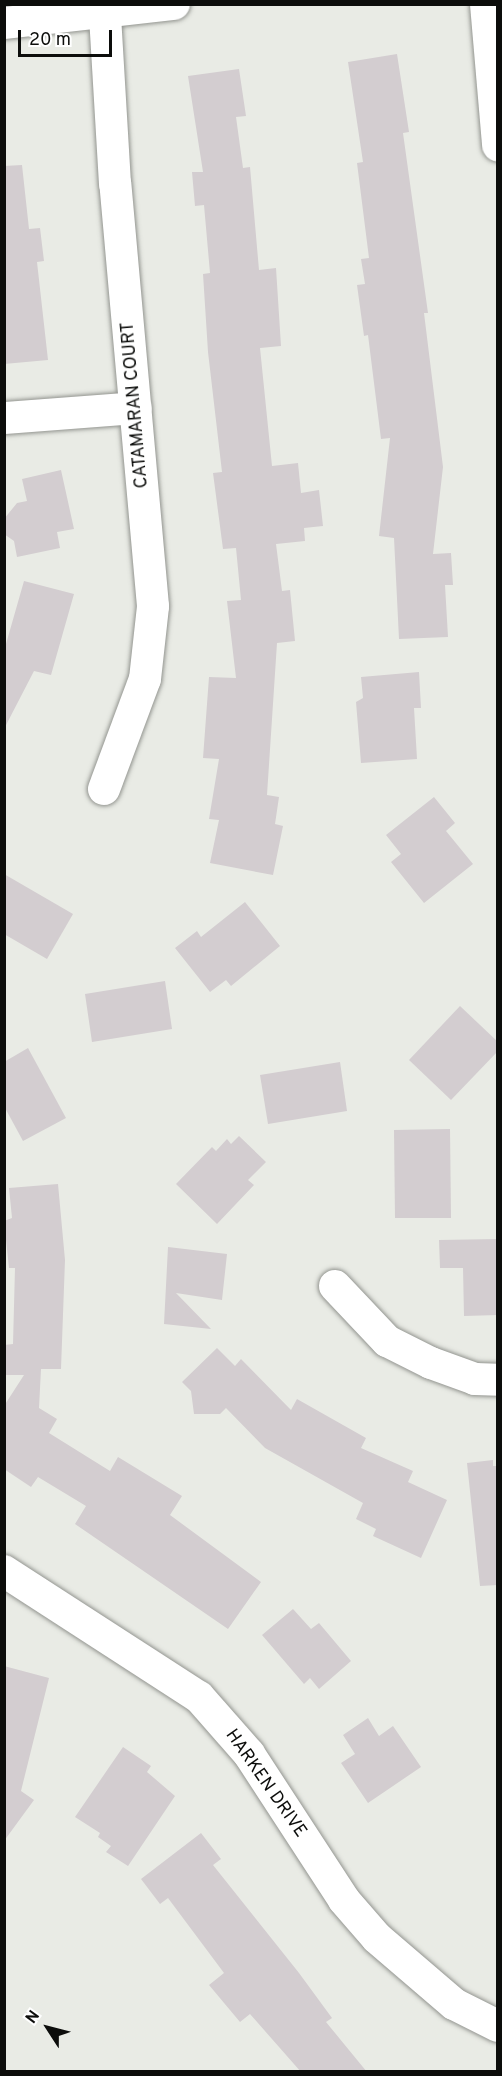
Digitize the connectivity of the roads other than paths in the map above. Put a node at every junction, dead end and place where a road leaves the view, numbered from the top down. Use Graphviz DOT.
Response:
graph roads {
  1 [pos="174,4"];
  2 [pos="486,4"];
  3 [pos="105,14"];
  4 [pos="4,23"];
  5 [pos="498,146"];
  6 [pos="136,408"];
  7 [pos="4,418"];
  8 [pos="104,789"];
  9 [pos="335,1286"];
  10 [pos="498,1380"];
  11 [pos="4,1571"];
  12 [pos="498,2026"];
  1 -- 3 [label="street"];
  2 -- 5 [label="street"];
  3 -- 4 [label="street"];
  3 -- 6 [label="street, CATAMARAN COURT"];
  6 -- 7 [label="street"];
  6 -- 8 [label="street, CATAMARAN COURT"];
  9 -- 10 [label="street"];
  11 -- 12 [label="street, HARKEN DRIVE"];
}
